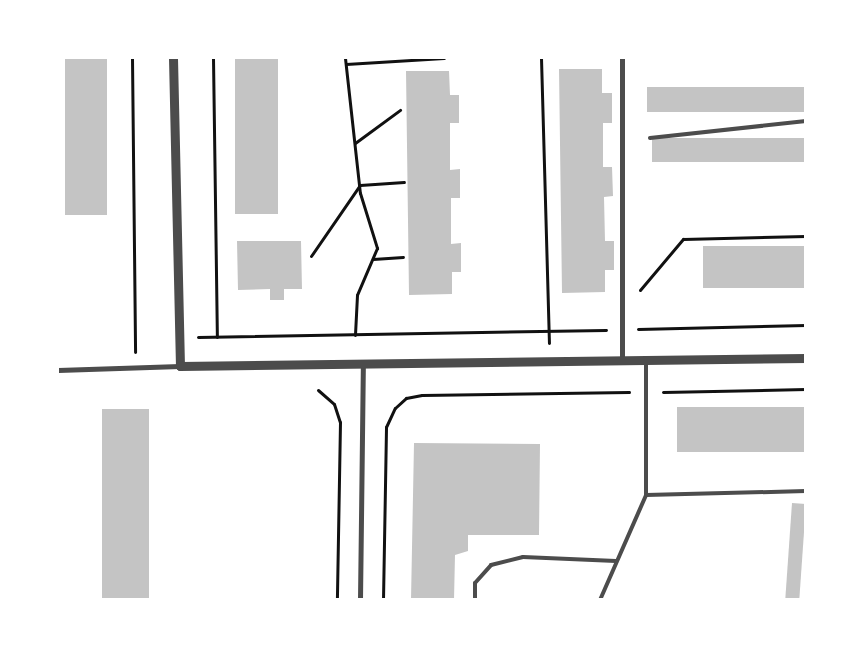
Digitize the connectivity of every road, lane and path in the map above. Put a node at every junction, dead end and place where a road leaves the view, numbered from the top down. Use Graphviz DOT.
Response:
graph roads {
  1 [pos="132,58"];
  2 [pos="173,58"];
  3 [pos="213,58"];
  4 [pos="345,58"];
  5 [pos="444,58"];
  6 [pos="541,58"];
  7 [pos="622,58"];
  8 [pos="346,64"];
  9 [pos="400,110"];
  10 [pos="806,121"];
  11 [pos="650,138"];
  12 [pos="354,143"];
  13 [pos="404,182"];
  14 [pos="360,185"];
  15 [pos="806,236"];
  16 [pos="311,256"];
  17 [pos="402,257"];
  18 [pos="373,259"];
  19 [pos="623,311"];
  20 [pos="806,325"];
  21 [pos="548,330"];
  22 [pos="623,330"];
  23 [pos="355,335"];
  24 [pos="180,337"];
  25 [pos="217,337"];
  26 [pos="549,344"];
  27 [pos="806,358"];
  28 [pos="622,360"];
  29 [pos="646,360"];
  30 [pos="363,364"];
  31 [pos="180,366"];
  32 [pos="135,368"];
  33 [pos="58,370"];
  34 [pos="806,389"];
  35 [pos="318,390"];
  36 [pos="646,392"];
  37 [pos="806,491"];
  38 [pos="646,495"];
  39 [pos="616,562"];
  40 [pos="337,600"];
  41 [pos="360,600"];
  42 [pos="383,600"];
  43 [pos="475,600"];
  44 [pos="600,600"];
  1 -- 32 [label="path"];
  2 -- 24 [label="street"];
  3 -- 25 [label="path"];
  4 -- 8 [label="path"];
  5 -- 8 [label="path"];
  6 -- 21 [label="path"];
  7 -- 19 [label="street"];
  8 -- 12 [label="path"];
  9 -- 12 [label="path"];
  10 -- 11 [label="lane"];
  12 -- 14 [label="path"];
  13 -- 14 [label="path"];
  14 -- 16 [label="path"];
  14 -- 18 [label="path"];
  15 -- 19 [label="path"];
  17 -- 18 [label="path"];
  18 -- 23 [label="path"];
  19 -- 22 [label="street"];
  20 -- 22 [label="path"];
  21 -- 22 [label="path"];
  21 -- 23 [label="path"];
  21 -- 26 [label="path"];
  22 -- 28 [label="street"];
  23 -- 25 [label="path"];
  24 -- 25 [label="path"];
  24 -- 31 [label="street"];
  27 -- 29 [label="street"];
  28 -- 29 [label="street"];
  28 -- 30 [label="street"];
  29 -- 36 [label="lane"];
  30 -- 31 [label="street"];
  30 -- 41 [label="street"];
  31 -- 32 [label="street"];
  32 -- 33 [label="street"];
  34 -- 36 [label="path"];
  35 -- 40 [label="path"];
  36 -- 38 [label="lane"];
  36 -- 42 [label="path"];
  37 -- 38 [label="lane"];
  38 -- 39 [label="lane"];
  39 -- 43 [label="lane"];
  39 -- 44 [label="lane"];
}
